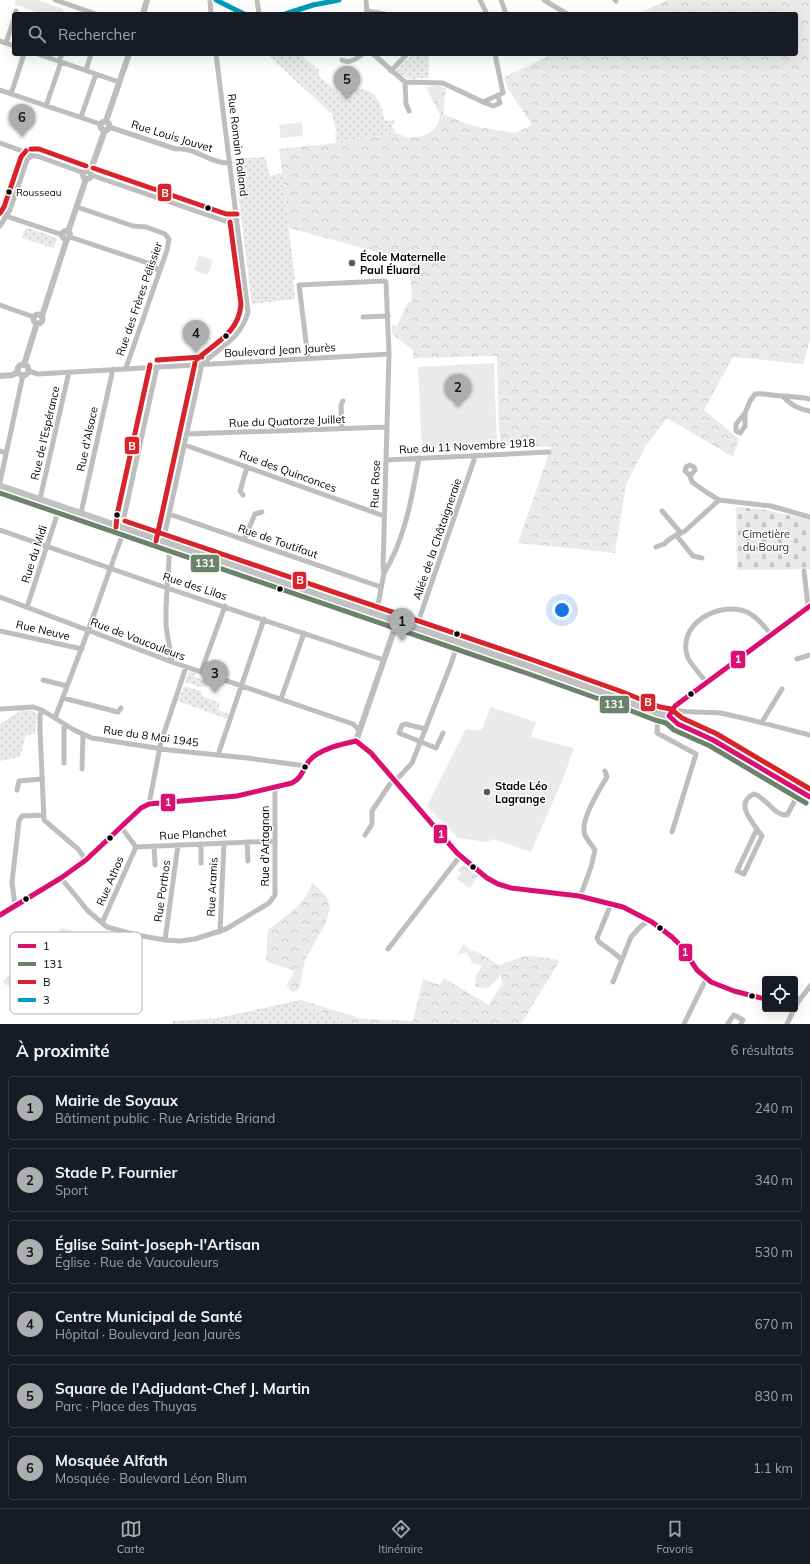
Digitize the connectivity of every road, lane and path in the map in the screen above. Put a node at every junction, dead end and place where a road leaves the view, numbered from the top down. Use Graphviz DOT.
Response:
graph roads {
  1 [pos="55,0"];
  2 [pos="147,0"];
  3 [pos="210,0"];
  4 [pos="216,0"];
  5 [pos="257,0"];
  6 [pos="339,0"];
  7 [pos="366,0"];
  8 [pos="480,0"];
  9 [pos="501,0"];
  10 [pos="544,0"];
  11 [pos="90,12"];
  12 [pos="144,12"];
  13 [pos="211,12"];
  14 [pos="240,12"];
  15 [pos="259,12"];
  16 [pos="292,12"];
  17 [pos="367,12"];
  18 [pos="486,12"];
  19 [pos="505,12"];
  20 [pos="564,12"];
  21 [pos="12,25"];
  22 [pos="0,41"];
  23 [pos="6,43"];
  24 [pos="12,45"];
  25 [pos="23,56"];
  26 [pos="44,56"];
  27 [pos="61,56"];
  28 [pos="90,56"];
  29 [pos="128,56"];
  30 [pos="216,56"];
  31 [pos="359,56"];
  32 [pos="375,56"];
  33 [pos="405,56"];
  34 [pos="495,56"];
  35 [pos="342,60"];
  36 [pos="60,61"];
  37 [pos="86,70"];
  38 [pos="391,71"];
  39 [pos="96,74"];
  40 [pos="119,82"];
  41 [pos="405,82"];
  42 [pos="0,90"];
  43 [pos="11,94"];
  44 [pos="46,106"];
  45 [pos="408,111"];
  46 [pos="80,117"];
  47 [pos="104,126"];
  48 [pos="0,143"];
  49 [pos="31,156"];
  50 [pos="230,163"];
  51 [pos="88,174"];
  52 [pos="77,207"];
  53 [pos="0,214"];
  54 [pos="7,216"];
  55 [pos="237,221"];
  56 [pos="0,226"];
  57 [pos="66,236"];
  58 [pos="159,272"];
  59 [pos="0,305"];
  60 [pos="38,316"];
  61 [pos="388,316"];
  62 [pos="363,317"];
  63 [pos="390,354"];
  64 [pos="308,358"];
  65 [pos="202,364"];
  66 [pos="24,365"];
  67 [pos="157,367"];
  68 [pos="126,368"];
  69 [pos="113,369"];
  70 [pos="69,372"];
  71 [pos="23,373"];
  72 [pos="0,376"];
  73 [pos="783,396"];
  74 [pos="810,399"];
  75 [pos="343,400"];
  76 [pos="810,411"];
  77 [pos="745,413"];
  78 [pos="387,427"];
  79 [pos="342,428"];
  80 [pos="187,434"];
  81 [pos="185,444"];
  82 [pos="0,451"];
  83 [pos="549,452"];
  84 [pos="6,453"];
  85 [pos="474,456"];
  86 [pos="419,458"];
  87 [pos="386,460"];
  88 [pos="247,467"];
  89 [pos="690,476"];
  90 [pos="0,482"];
  91 [pos="0,486"];
  92 [pos="243,495"];
  93 [pos="40,500"];
  94 [pos="719,500"];
  95 [pos="60,506"];
  96 [pos="662,511"];
  97 [pos="262,512"];
  98 [pos="81,513"];
  99 [pos="169,514"];
  100 [pos="384,516"];
  101 [pos="810,517"];
  102 [pos="123,528"];
  103 [pos="0,530"];
  104 [pos="678,534"];
  105 [pos="244,540"];
  106 [pos="166,543"];
  107 [pos="48,546"];
  108 [pos="656,546"];
  109 [pos="702,558"];
  110 [pos="110,568"];
  111 [pos="804,571"];
  112 [pos="384,573"];
  113 [pos="381,587"];
  114 [pos="167,588"];
  115 [pos="0,597"];
  116 [pos="224,606"];
  117 [pos="809,606"];
  118 [pos="27,607"];
  119 [pos="376,615"];
  120 [pos="264,619"];
  121 [pos="398,622"];
  122 [pos="416,628"];
  123 [pos="0,631"];
  124 [pos="88,631"];
  125 [pos="304,633"];
  126 [pos="771,635"];
  127 [pos="458,643"];
  128 [pos="82,649"];
  129 [pos="810,655"];
  130 [pos="797,659"];
  131 [pos="384,660"];
  132 [pos="172,662"];
  133 [pos="186,667"];
  134 [pos="201,672"];
  135 [pos="43,680"];
  136 [pos="706,682"];
  137 [pos="67,686"];
  138 [pos="241,686"];
  139 [pos="782,689"];
  140 [pos="63,698"];
  141 [pos="281,699"];
  142 [pos="121,708"];
  143 [pos="0,709"];
  144 [pos="672,709"];
  145 [pos="42,710"];
  146 [pos="658,714"];
  147 [pos="669,716"];
  148 [pos="55,718"];
  149 [pos="762,722"];
  150 [pos="64,724"];
  151 [pos="426,729"];
  152 [pos="359,730"];
  153 [pos="443,733"];
  154 [pos="83,734"];
  155 [pos="810,735"];
  156 [pos="356,741"];
  157 [pos="421,742"];
  158 [pos="160,748"];
  159 [pos="218,755"];
  160 [pos="64,763"];
  161 [pos="306,766"];
  162 [pos="82,769"];
  163 [pos="605,771"];
  164 [pos="42,780"];
  165 [pos="395,780"];
  166 [pos="275,788"];
  167 [pos="17,790"];
  168 [pos="800,791"];
  169 [pos="810,797"];
  170 [pos="149,804"];
  171 [pos="44,815"];
  172 [pos="121,827"];
  173 [pos="757,829"];
  174 [pos="672,832"];
  175 [pos="365,835"];
  176 [pos="275,841"];
  177 [pos="247,842"];
  178 [pos="224,843"];
  179 [pos="201,844"];
  180 [pos="178,845"];
  181 [pos="154,846"];
  182 [pos="136,847"];
  183 [pos="460,856"];
  184 [pos="86,860"];
  185 [pos="248,861"];
  186 [pos="201,863"];
  187 [pos="155,865"];
  188 [pos="61,878"];
  189 [pos="580,897"];
  190 [pos="612,904"];
  191 [pos="15,906"];
  192 [pos="0,915"];
  193 [pos="648,921"];
  194 [pos="102,924"];
  195 [pos="124,932"];
  196 [pos="220,932"];
  197 [pos="142,936"];
  198 [pos="165,940"];
  199 [pos="388,949"];
  200 [pos="622,960"];
  201 [pos="706,979"];
  202 [pos="613,982"];
  203 [pos="810,986"];
  204 [pos="762,998"];
  205 [pos="798,1002"];
  206 [pos="792,1012"];
  207 [pos="684,1024"];
  208 [pos="730,1024"];
  209 [pos="741,1024"];
  210 [pos="787,1024"];
  1 -- 11 [label="street"];
  2 -- 12 [label="street"];
  3 -- 13 [label="street"];
  4 -- 14 [label="street"];
  5 -- 15 [label="street"];
  6 -- 16 [label="street"];
  7 -- 17 [label="street"];
  8 -- 18 [label="street"];
  9 -- 19 [label="street"];
  10 -- 20 [label="street"];
  21 -- 23 [label="street"];
  22 -- 23 [label="street"];
  23 -- 24 [label="street"];
  25 -- 43 [label="street"];
  26 -- 36 [label="street"];
  27 -- 36 [label="street"];
  28 -- 37 [label="street"];
  29 -- 40 [label="street"];
  30 -- 50 [label="street, Rue Romain Rolland"];
  31 -- 35 [label="street"];
  32 -- 38 [label="street"];
  33 -- 38 [label="street"];
  34 -- 41 [label="street"];
  36 -- 37 [label="street"];
  36 -- 44 [label="street"];
  37 -- 39 [label="street"];
  38 -- 41 [label="street"];
  39 -- 40 [label="street"];
  39 -- 46 [label="street"];
  40 -- 47 [label="street"];
  41 -- 45 [label="street"];
  42 -- 43 [label="street, Rue Louis Jouvet"];
  43 -- 44 [label="street, Rue Louis Jouvet"];
  44 -- 46 [label="street, Rue Louis Jouvet"];
  46 -- 47 [label="street, Rue Louis Jouvet"];
  47 -- 50 [label="street, Rue Louis Jouvet"];
  47 -- 51 [label="street"];
  48 -- 49 [label="street"];
  49 -- 51 [label="street"];
  49 -- 54 [label="street"];
  50 -- 55 [label="street, Rue Romain Rolland"];
  51 -- 52 [label="street"];
  51 -- 55 [label="street"];
  52 -- 57 [label="street"];
  52 -- 58 [label="street, Rue des Frères Pélissier"];
  53 -- 54 [label="street"];
  54 -- 56 [label="street"];
  54 -- 57 [label="street"];
  55 -- 65 [label="street, Rue Romain Rolland"];
  57 -- 58 [label="street"];
  57 -- 60 [label="street"];
  58 -- 68 [label="street, Rue des Frères Pélissier"];
  59 -- 60 [label="street"];
  60 -- 66 [label="street"];
  61 -- 62 [label="street"];
  61 -- 63 [label="street, Rue Rose"];
  61 -- 64 [label="street, Rue Rose"];
  63 -- 64 [label="street, Boulevard Jean Jaurès"];
  63 -- 78 [label="street, Rue Rose"];
  64 -- 65 [label="street, Boulevard Jean Jaurès"];
  65 -- 67 [label="street, Boulevard Jean Jaurès"];
  65 -- 80 [label="street"];
  66 -- 71 [label="street"];
  66 -- 71 [label="street"];
  67 -- 68 [label="street, Boulevard Jean Jaurès"];
  67 -- 102 [label="street"];
  68 -- 69 [label="street, Boulevard Jean Jaurès"];
  69 -- 70 [label="street, Boulevard Jean Jaurès"];
  69 -- 98 [label="street, Rue d'Alsace"];
  70 -- 71 [label="street, Boulevard Jean Jaurès"];
  70 -- 93 [label="street, Rue de l'Espérance"];
  71 -- 72 [label="street, Boulevard Jean Jaurès"];
  71 -- 84 [label="street"];
  73 -- 74 [label="street"];
  73 -- 76 [label="street"];
  73 -- 77 [label="street"];
  75 -- 79 [label="street"];
  78 -- 79 [label="street, Rue du Quatorze Juillet"];
  78 -- 87 [label="street, Rue Rose"];
  79 -- 80 [label="street, Rue du Quatorze Juillet"];
  80 -- 81 [label="street"];
  81 -- 88 [label="street, Rue des Quinconces"];
  81 -- 99 [label="street"];
  82 -- 84 [label="street"];
  83 -- 85 [label="street, Rue du 11 Novembre 1918"];
  84 -- 90 [label="street"];
  85 -- 86 [label="street, Rue du 11 Novembre 1918"];
  85 -- 122 [label="street, Allée de la Châtaigneraie"];
  86 -- 87 [label="street, Rue du 11 Novembre 1918"];
  86 -- 112 [label="street"];
  87 -- 100 [label="street, Rue Rose"];
  88 -- 92 [label="street"];
  88 -- 100 [label="street, Rue des Quinconces"];
  89 -- 94 [label="street"];
  91 -- 93 [label="main road"];
  93 -- 95 [label="main road"];
  94 -- 101 [label="street"];
  94 -- 104 [label="street"];
  95 -- 98 [label="main road"];
  95 -- 107 [label="street, Rue du Midi"];
  96 -- 104 [label="street"];
  97 -- 105 [label="street"];
  98 -- 102 [label="main road"];
  99 -- 105 [label="street, Rue de Toutifaut"];
  99 -- 106 [label="street"];
  100 -- 112 [label="street, Rue Rose"];
  102 -- 106 [label="main road"];
  102 -- 110 [label="street"];
  103 -- 107 [label="street, Rue des Lilas"];
  104 -- 108 [label="street"];
  104 -- 109 [label="street"];
  105 -- 113 [label="street, Rue de Toutifaut"];
  106 -- 114 [label="street"];
  106 -- 119 [label="main road"];
  107 -- 110 [label="street, Rue des Lilas"];
  107 -- 118 [label="street, Rue du Midi"];
  110 -- 114 [label="street, Rue des Lilas"];
  110 -- 124 [label="street"];
  111 -- 117 [label="street"];
  112 -- 113 [label="street, Rue Rose"];
  113 -- 119 [label="street, Rue Rose"];
  114 -- 116 [label="street, Rue des Lilas"];
  114 -- 132 [label="street"];
  115 -- 118 [label="street, Rue de Vaucouleurs"];
  116 -- 120 [label="street, Rue des Lilas"];
  116 -- 134 [label="street"];
  117 -- 126 [label="street"];
  118 -- 124 [label="street, Rue de Vaucouleurs"];
  119 -- 121 [label="main road"];
  120 -- 125 [label="street, Rue des Lilas"];
  120 -- 138 [label="street"];
  121 -- 122 [label="main road"];
  121 -- 131 [label="street"];
  122 -- 127 [label="main road"];
  123 -- 128 [label="street, Rue Neuve"];
  124 -- 128 [label="street"];
  124 -- 132 [label="street, Rue de Vaucouleurs"];
  125 -- 131 [label="street, Rue des Lilas"];
  125 -- 141 [label="street"];
  126 -- 136 [label="street"];
  126 -- 136 [label="street"];
  127 -- 146 [label="main road"];
  127 -- 151 [label="street"];
  128 -- 137 [label="street"];
  129 -- 130 [label="street"];
  131 -- 152 [label="street"];
  132 -- 133 [label="street, Rue de Vaucouleurs"];
  133 -- 134 [label="street, Rue de Vaucouleurs"];
  133 -- 158 [label="street"];
  134 -- 138 [label="street, Rue de Vaucouleurs"];
  135 -- 137 [label="street"];
  136 -- 144 [label="street"];
  137 -- 140 [label="street"];
  138 -- 141 [label="street, Rue de Vaucouleurs"];
  138 -- 159 [label="street"];
  139 -- 149 [label="street"];
  140 -- 142 [label="street"];
  140 -- 148 [label="street"];
  141 -- 152 [label="street, Rue de Vaucouleurs"];
  143 -- 145 [label="street, Rue du 8 Mai 1945"];
  144 -- 147 [label="street"];
  144 -- 149 [label="street"];
  145 -- 148 [label="street, Rue du 8 Mai 1945"];
  145 -- 164 [label="street"];
  146 -- 147 [label="main road"];
  146 -- 174 [label="street"];
  147 -- 168 [label="main road"];
  148 -- 150 [label="street, Rue du 8 Mai 1945"];
  149 -- 155 [label="street"];
  150 -- 154 [label="street, Rue du 8 Mai 1945"];
  150 -- 160 [label="street"];
  151 -- 157 [label="street"];
  151 -- 157 [label="street"];
  152 -- 156 [label="street"];
  153 -- 157 [label="street"];
  154 -- 158 [label="street, Rue du 8 Mai 1945"];
  154 -- 162 [label="street"];
  156 -- 161 [label="street"];
  156 -- 165 [label="street"];
  157 -- 165 [label="street"];
  158 -- 159 [label="street, Rue du 8 Mai 1945"];
  158 -- 170 [label="street"];
  159 -- 161 [label="street, Rue du 8 Mai 1945"];
  161 -- 166 [label="street"];
  163 -- 189 [label="street"];
  164 -- 167 [label="street"];
  164 -- 171 [label="street"];
  165 -- 175 [label="street"];
  165 -- 183 [label="street"];
  166 -- 170 [label="street"];
  166 -- 176 [label="street, Rue d'Artagnan"];
  168 -- 169 [label="main road"];
  168 -- 173 [label="street"];
  170 -- 172 [label="street"];
  171 -- 184 [label="street"];
  171 -- 191 [label="street"];
  172 -- 182 [label="street"];
  172 -- 184 [label="street"];
  173 -- 173 [label="street"];
  176 -- 177 [label="street, Rue Planchet"];
  176 -- 196 [label="street, Rue d'Artagnan"];
  177 -- 178 [label="street, Rue Planchet"];
  177 -- 185 [label="street"];
  178 -- 179 [label="street, Rue Planchet"];
  178 -- 196 [label="street, Rue Aramis"];
  179 -- 180 [label="street, Rue Planchet"];
  179 -- 186 [label="street"];
  180 -- 181 [label="street, Rue Planchet"];
  180 -- 198 [label="street, Rue Porthos"];
  181 -- 182 [label="street, Rue Planchet"];
  181 -- 187 [label="street"];
  182 -- 194 [label="street, Rue Athos"];
  183 -- 189 [label="street"];
  183 -- 199 [label="street"];
  184 -- 188 [label="street"];
  188 -- 191 [label="street"];
  188 -- 194 [label="street, Rue d'Artagnan"];
  189 -- 190 [label="street"];
  190 -- 193 [label="street"];
  190 -- 200 [label="street"];
  191 -- 192 [label="street"];
  193 -- 200 [label="street"];
  193 -- 201 [label="street"];
  194 -- 195 [label="street, Rue d'Artagnan"];
  196 -- 198 [label="street, Rue d'Artagnan"];
  197 -- 198 [label="street, Rue d'Artagnan"];
  200 -- 202 [label="street"];
  201 -- 204 [label="street"];
  201 -- 207 [label="street"];
  203 -- 205 [label="street"];
  206 -- 210 [label="street"];
  208 -- 209 [label="street"];
}
